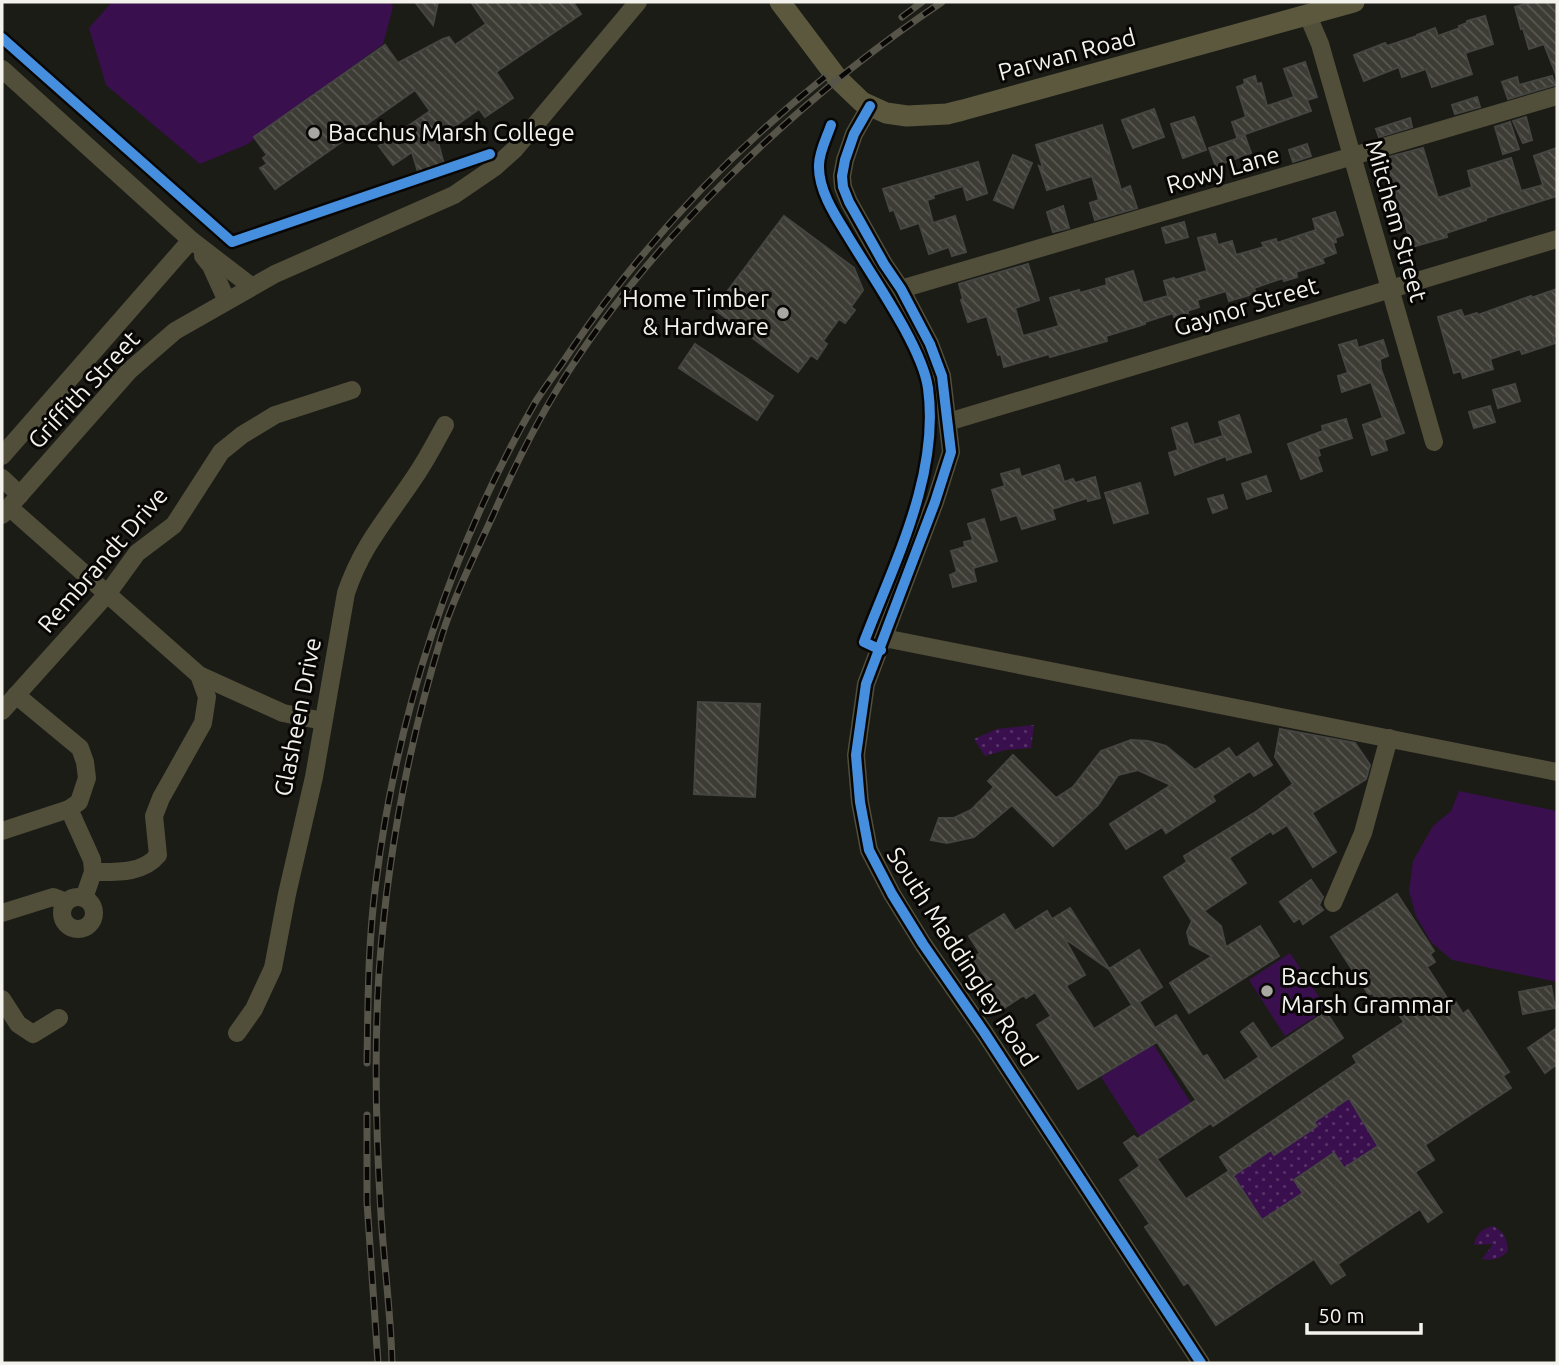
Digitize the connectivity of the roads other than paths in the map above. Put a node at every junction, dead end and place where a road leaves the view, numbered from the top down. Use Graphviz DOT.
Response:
graph roads {
  1 [pos="626,2"];
  2 [pos="638,2"];
  3 [pos="780,2"];
  4 [pos="792,2"];
  5 [pos="1345,3"];
  6 [pos="1308,16"];
  7 [pos="816,47"];
  8 [pos="2,69"];
  9 [pos="1557,96"];
  10 [pos="870,106"];
  11 [pos="536,124"];
  12 [pos="1353,158"];
  13 [pos="1557,239"];
  14 [pos="191,240"];
  15 [pos="251,286"];
  16 [pos="901,289"];
  17 [pos="1390,289"];
  18 [pos="226,299"];
  19 [pos="352,390"];
  20 [pos="948,422"];
  21 [pos="446,425"];
  22 [pos="1434,442"];
  23 [pos="2,456"];
  24 [pos="2,478"];
  25 [pos="10,505"];
  26 [pos="108,593"];
  27 [pos="884,638"];
  28 [pos="199,676"];
  29 [pos="16,695"];
  30 [pos="2,711"];
  31 [pos="323,721"];
  32 [pos="1389,737"];
  33 [pos="1557,772"];
  34 [pos="69,810"];
  35 [pos="2,831"];
  36 [pos="93,872"];
  37 [pos="84,898"];
  38 [pos="66,902"];
  39 [pos="1333,903"];
  40 [pos="2,913"];
  41 [pos="2,999"];
  42 [pos="59,1018"];
  43 [pos="237,1033"];
  44 [pos="1202,1363"];
  1 -- 11 [label="street, Griffith Street"];
  2 -- 11 [label="street, Griffith Street"];
  3 -- 7 [label="main road"];
  4 -- 7 [label="main road"];
  5 -- 6 [label="main road, Parwan Road"];
  6 -- 10 [label="main road, Parwan Road"];
  6 -- 12 [label="street, Mitchem Street"];
  7 -- 10 [label="main road, Parwan Road"];
  8 -- 14 [label="street"];
  9 -- 12 [label="street, Rowy Lane"];
  10 -- 16 [label="street, South Maddingley Road"];
  11 -- 15 [label="street, Griffith Street"];
  12 -- 16 [label="street, Rowy Lane"];
  12 -- 17 [label="street, Mitchem Street"];
  13 -- 17 [label="street, Gaynor Street"];
  14 -- 15 [label="street"];
  14 -- 18 [label="street"];
  14 -- 23 [label="street, Griffith Street"];
  15 -- 18 [label="street, Griffith Street"];
  16 -- 20 [label="street, South Maddingley Road"];
  17 -- 20 [label="street, Gaynor Street"];
  17 -- 22 [label="street, Mitchem Street"];
  18 -- 25 [label="street, Griffith Street"];
  19 -- 26 [label="street, Rembrandt Drive"];
  20 -- 27 [label="street, South Maddingley Road"];
  21 -- 31 [label="street, Glasheen Drive"];
  24 -- 25 [label="street"];
  25 -- 26 [label="street"];
  26 -- 28 [label="street"];
  26 -- 29 [label="street, Rembrandt Drive"];
  27 -- 32 [label="street"];
  27 -- 44 [label="street, South Maddingley Road"];
  28 -- 31 [label="street"];
  28 -- 36 [label="street"];
  29 -- 30 [label="street, Rembrandt Drive"];
  29 -- 34 [label="street"];
  31 -- 43 [label="street, Glasheen Drive"];
  32 -- 33 [label="street"];
  32 -- 39 [label="street"];
  34 -- 35 [label="street"];
  34 -- 36 [label="street"];
  36 -- 37 [label="street"];
  37 -- 38 [label="street"];
  37 -- 38 [label="street"];
  38 -- 40 [label="street"];
  41 -- 42 [label="street"];
}
